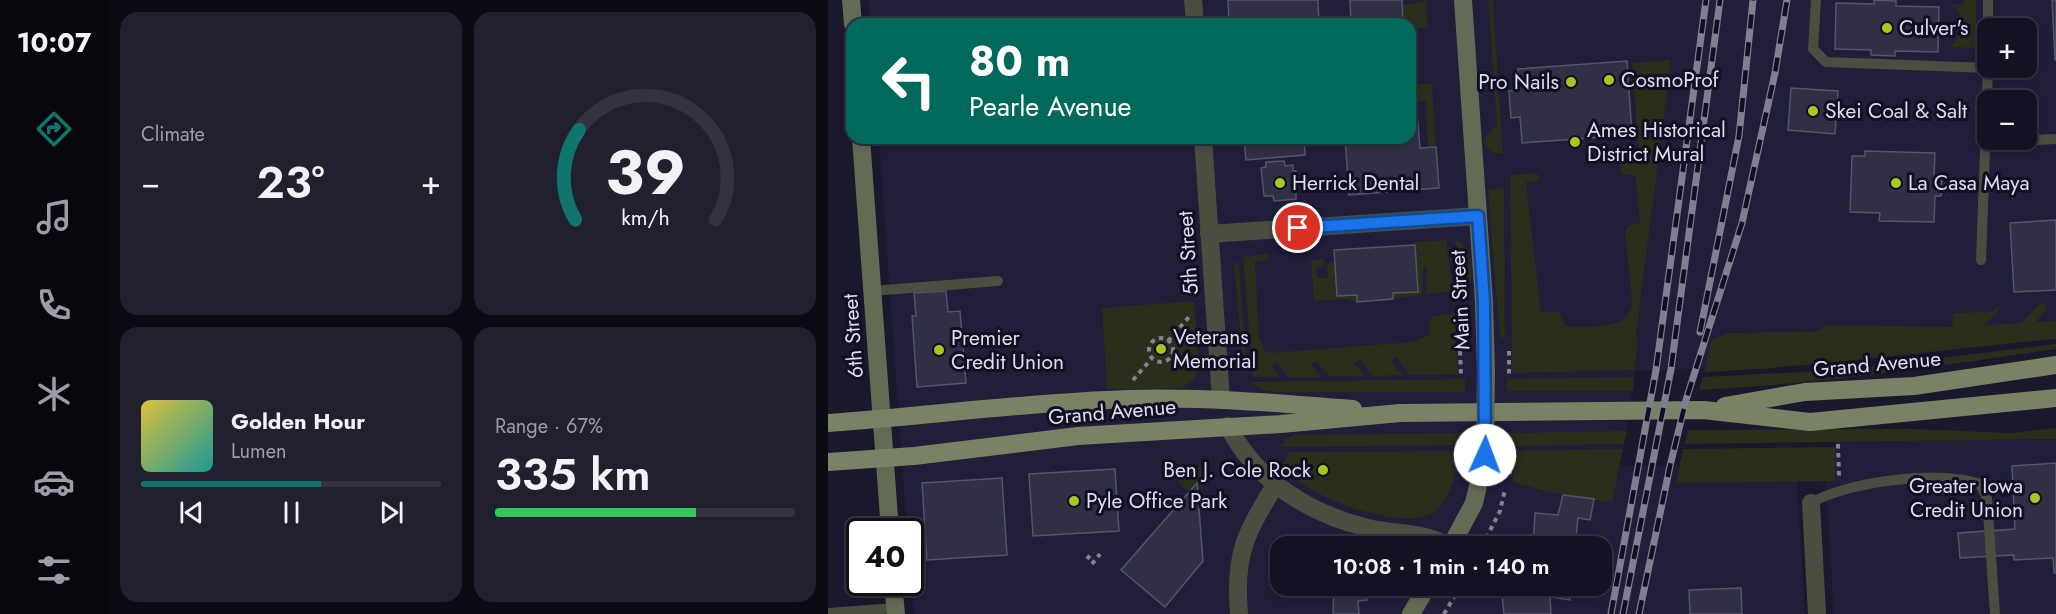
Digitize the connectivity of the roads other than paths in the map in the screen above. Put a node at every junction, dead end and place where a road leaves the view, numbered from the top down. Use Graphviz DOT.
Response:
graph roads {
  1 [pos="851,0"];
  2 [pos="1193,0"];
  3 [pos="1463,0"];
  4 [pos="1816,0"];
  5 [pos="1988,0"];
  6 [pos="852,18"];
  7 [pos="1194,18"];
  8 [pos="1988,18"];
  9 [pos="1977,68"];
  10 [pos="2056,139"];
  11 [pos="2037,140"];
  12 [pos="861,144"];
  13 [pos="1203,144"];
  14 [pos="1984,150"];
  15 [pos="1478,216"];
  16 [pos="1209,234"];
  17 [pos="1981,260"];
  18 [pos="998,281"];
  19 [pos="872,291"];
  20 [pos="2056,365"];
  21 [pos="2056,398"];
  22 [pos="1221,400"];
  23 [pos="1703,410"];
  24 [pos="1400,413"];
  25 [pos="881,419"];
  26 [pos="828,423"];
  27 [pos="1228,426"];
  28 [pos="884,458"];
  29 [pos="828,462"];
  30 [pos="1275,485"];
  31 [pos="1811,503"];
  32 [pos="889,518"];
  33 [pos="1427,536"];
  34 [pos="1455,536"];
  35 [pos="894,596"];
  36 [pos="1422,596"];
  37 [pos="895,611"];
  38 [pos="828,613"];
  39 [pos="1239,614"];
  40 [pos="1411,614"];
  41 [pos="1817,614"];
  42 [pos="1995,614"];
  1 -- 6 [label="street"];
  2 -- 7 [label="street"];
  3 -- 15 [label="street, Main Street"];
  4 -- 9 [label="lane"];
  5 -- 8 [label="lane"];
  10 -- 11 [label="lane"];
  12 -- 19 [label="street, 6th Street"];
  13 -- 16 [label="street, 5th Street"];
  14 -- 17 [label="lane"];
  15 -- 16 [label="street"];
  15 -- 34 [label="street, Main Street, bridge"];
  16 -- 22 [label="street, 5th Street"];
  18 -- 19 [label="lane"];
  19 -- 25 [label="street, 6th Street"];
  20 -- 23 [label="main road, Grand Avenue"];
  21 -- 23 [label="main road, Grand Avenue"];
  22 -- 24 [label="main road, Grand Avenue"];
  22 -- 25 [label="main road, Grand Avenue"];
  23 -- 24 [label="main road, Grand Avenue"];
  24 -- 27 [label="main road, Grand Avenue"];
  25 -- 26 [label="main road, Grand Avenue"];
  25 -- 28 [label="street, 6th Street"];
  27 -- 28 [label="main road, Grand Avenue"];
  27 -- 30 [label="street"];
  28 -- 29 [label="main road, Grand Avenue"];
  28 -- 32 [label="street, 6th Street"];
  30 -- 33 [label="street"];
  30 -- 39 [label="street"];
  31 -- 41 [label="street"];
  31 -- 42 [label="lane"];
  35 -- 37 [label="street"];
  36 -- 40 [label="street"];
  37 -- 38 [label="lane"];
}
